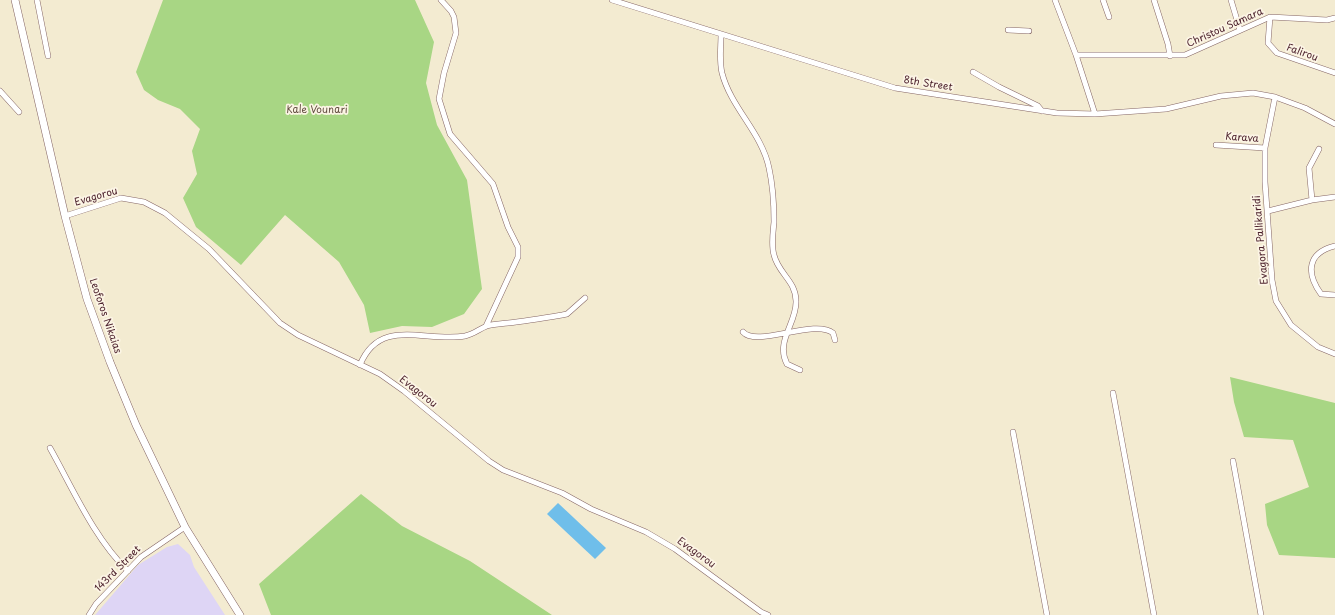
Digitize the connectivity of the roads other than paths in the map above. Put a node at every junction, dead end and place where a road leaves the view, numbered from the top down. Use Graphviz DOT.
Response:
graph roads {
  1 [pos="15,0"];
  2 [pos="37,0"];
  3 [pos="441,0"];
  4 [pos="612,0"];
  5 [pos="1055,0"];
  6 [pos="1102,0"];
  7 [pos="1154,0"];
  8 [pos="1231,0"];
  9 [pos="1109,17"];
  10 [pos="1270,17"];
  11 [pos="1335,18"];
  12 [pos="1008,30"];
  13 [pos="1240,30"];
  14 [pos="1029,31"];
  15 [pos="721,34"];
  16 [pos="48,56"];
  17 [pos="1076,56"];
  18 [pos="1170,56"];
  19 [pos="973,72"];
  20 [pos="1335,73"];
  21 [pos="0,91"];
  22 [pos="1276,97"];
  23 [pos="1042,111"];
  24 [pos="20,112"];
  25 [pos="1095,114"];
  26 [pos="1335,124"];
  27 [pos="1216,145"];
  28 [pos="1265,148"];
  29 [pos="1319,149"];
  30 [pos="1335,197"];
  31 [pos="1312,200"];
  32 [pos="1268,211"];
  33 [pos="65,216"];
  34 [pos="1335,246"];
  35 [pos="1335,295"];
  36 [pos="585,298"];
  37 [pos="486,326"];
  38 [pos="743,332"];
  39 [pos="786,334"];
  40 [pos="835,340"];
  41 [pos="1335,354"];
  42 [pos="360,365"];
  43 [pos="800,370"];
  44 [pos="1113,393"];
  45 [pos="1013,432"];
  46 [pos="50,448"];
  47 [pos="1233,461"];
  48 [pos="185,527"];
  49 [pos="128,571"];
  50 [pos="89,615"];
  51 [pos="240,615"];
  52 [pos="768,615"];
  53 [pos="1047,615"];
  54 [pos="1154,615"];
  55 [pos="1261,615"];
  1 -- 33 [label="main road, Leoforos Nikaias"];
  2 -- 16 [label="street"];
  3 -- 37 [label="street"];
  4 -- 15 [label="street, 8th Street"];
  5 -- 17 [label="street"];
  6 -- 9 [label="street"];
  7 -- 18 [label="street"];
  8 -- 13 [label="street"];
  10 -- 11 [label="street, Christou Samara"];
  10 -- 13 [label="street, Christou Samara"];
  10 -- 20 [label="street, Falirou"];
  12 -- 14 [label="street"];
  13 -- 18 [label="street, Christou Samara"];
  15 -- 23 [label="street, 8th Street"];
  15 -- 39 [label="street"];
  17 -- 18 [label="street, Christou Samara"];
  17 -- 25 [label="street"];
  19 -- 23 [label="street"];
  21 -- 24 [label="street"];
  22 -- 25 [label="street, 8th Street"];
  22 -- 26 [label="street, 8th Street"];
  22 -- 28 [label="street, Evagora Pallikaridi"];
  23 -- 25 [label="street, 8th Street"];
  27 -- 28 [label="street, Karava"];
  28 -- 32 [label="street, Evagora Pallikaridi"];
  29 -- 31 [label="street"];
  30 -- 31 [label="street"];
  31 -- 32 [label="street"];
  32 -- 41 [label="street, Evagora Pallikaridi"];
  33 -- 42 [label="street, Evagorou"];
  33 -- 48 [label="main road, Leoforos Nikaias"];
  34 -- 35 [label="street"];
  36 -- 37 [label="street"];
  37 -- 42 [label="street"];
  38 -- 39 [label="street"];
  39 -- 40 [label="street"];
  39 -- 43 [label="street"];
  42 -- 52 [label="street, Evagorou"];
  44 -- 54 [label="street"];
  45 -- 53 [label="street"];
  46 -- 49 [label="street"];
  47 -- 55 [label="street"];
  48 -- 49 [label="street, 143rd Street"];
  48 -- 51 [label="main road, Leoforos Nikaias"];
  49 -- 50 [label="street, 143rd Street"];
}
